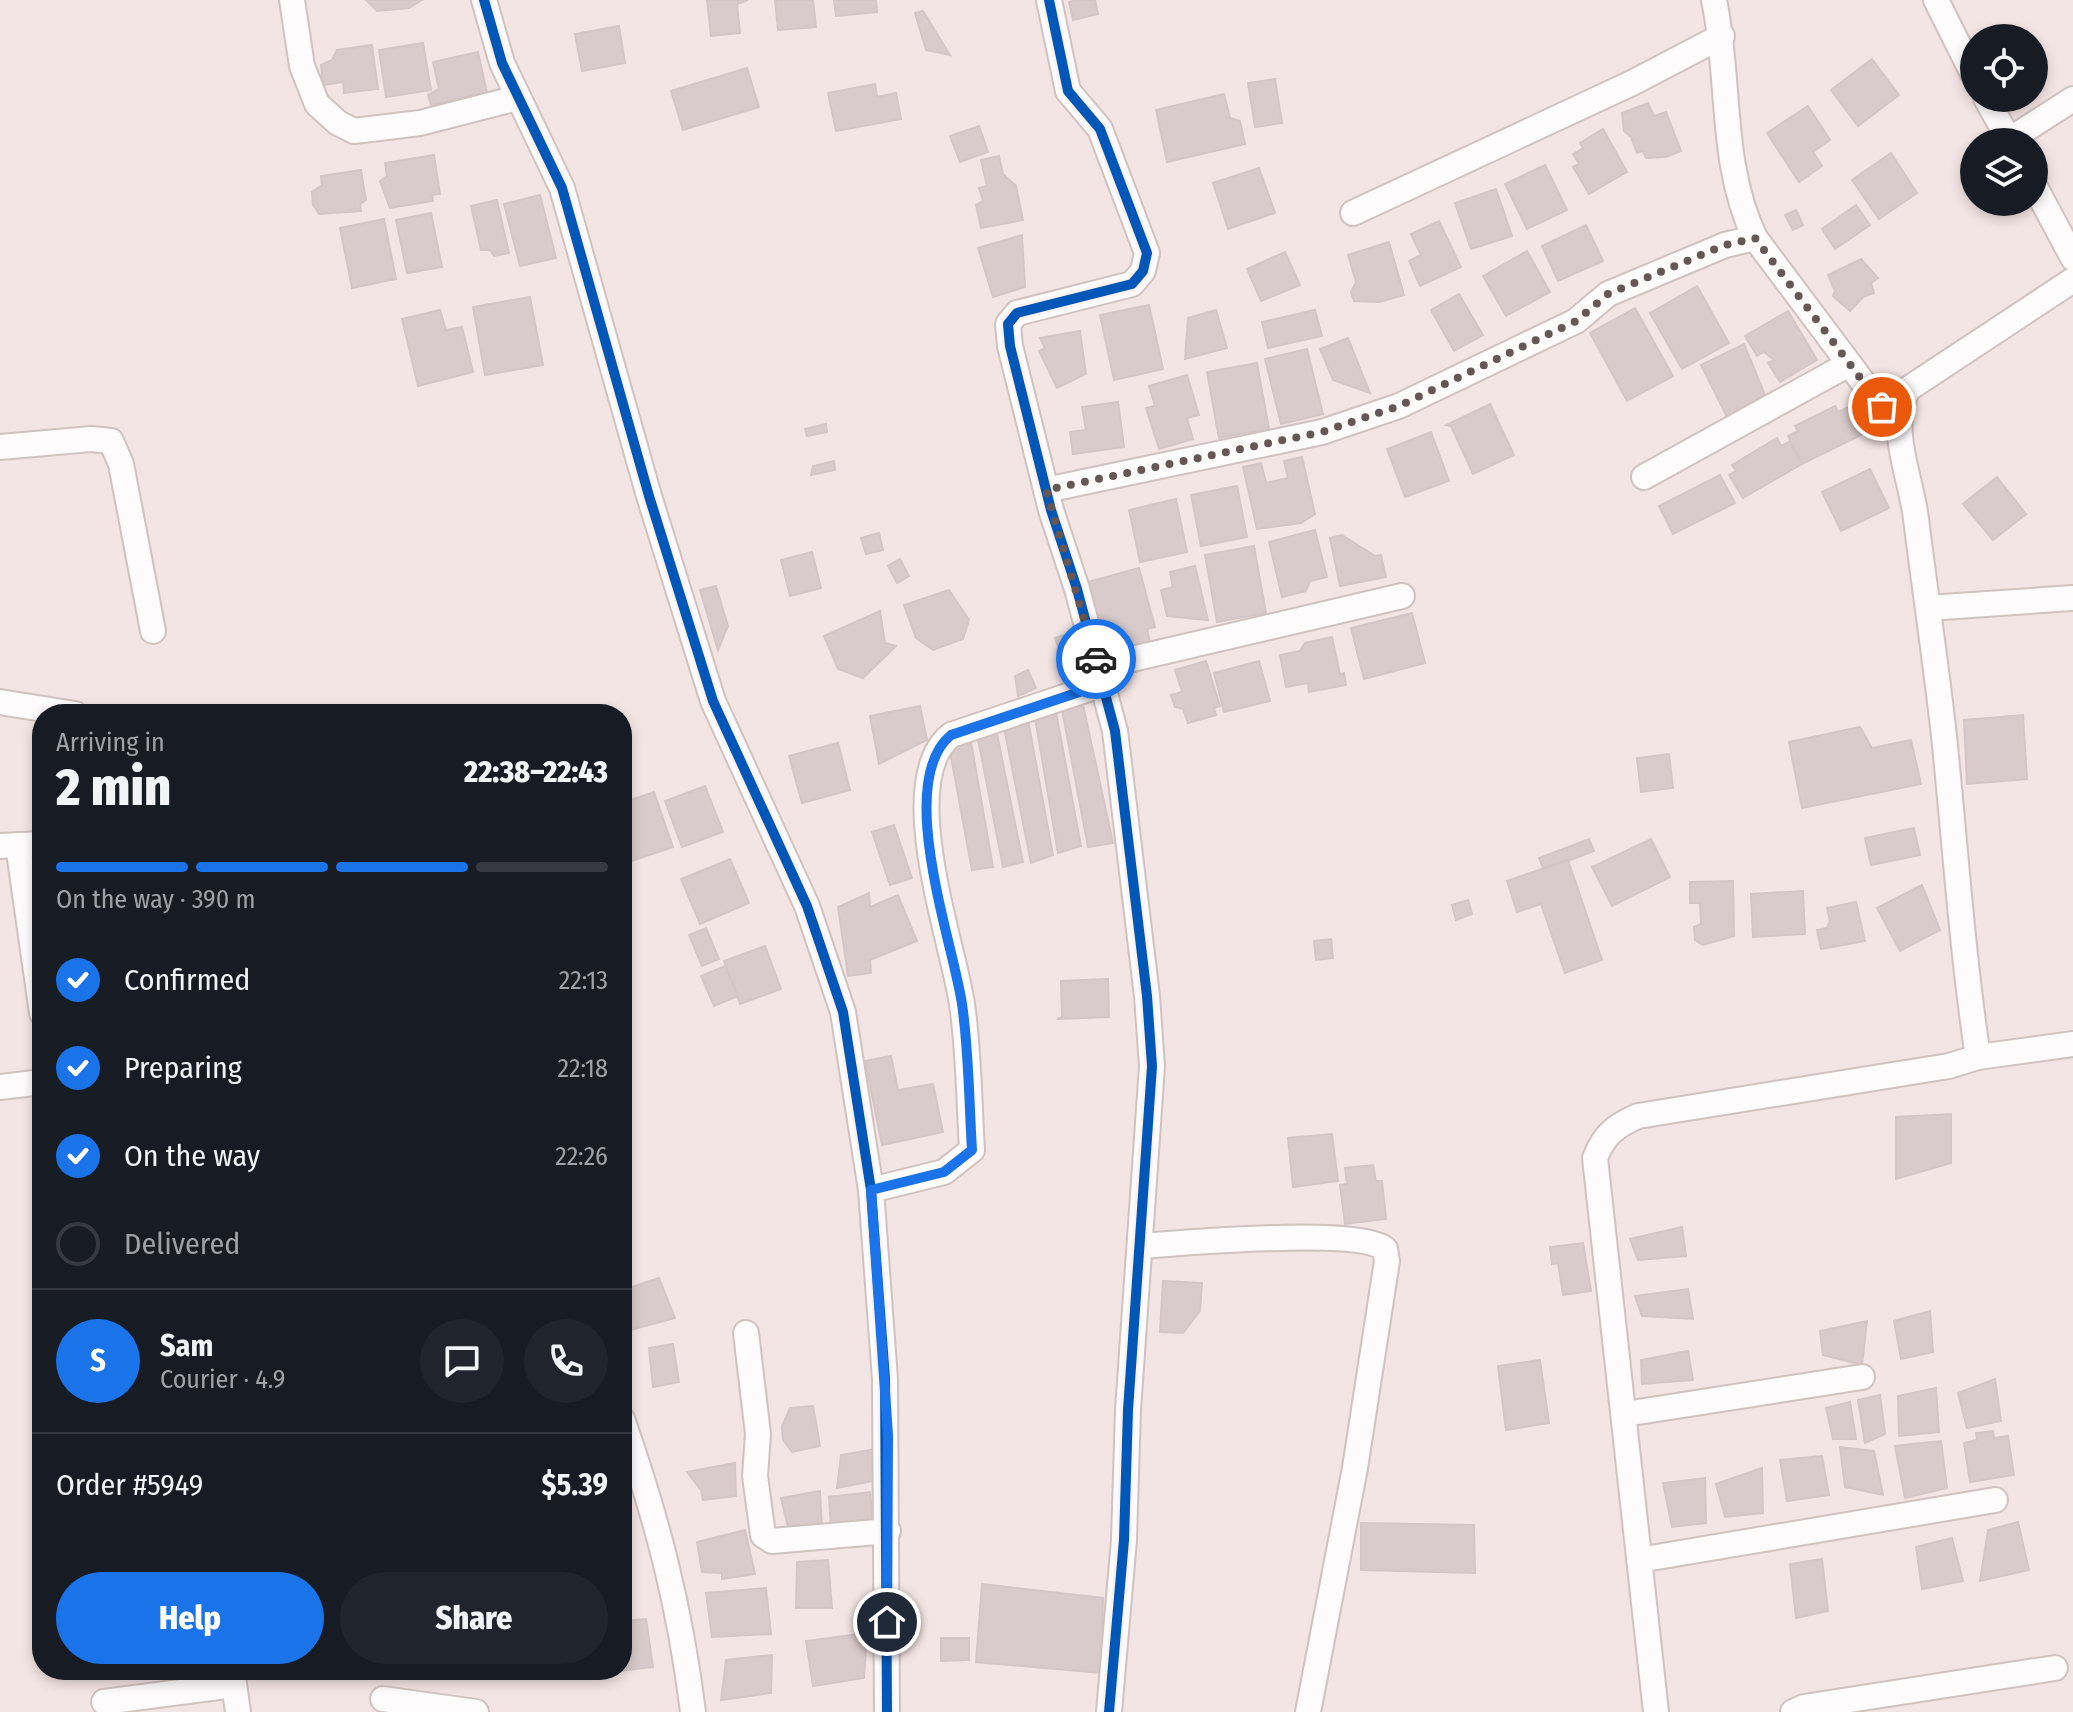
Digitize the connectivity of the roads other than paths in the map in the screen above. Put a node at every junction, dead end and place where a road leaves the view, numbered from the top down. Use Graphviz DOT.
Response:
graph roads {
  1 [pos="292,0"];
  2 [pos="484,0"];
  3 [pos="1049,0"];
  4 [pos="1714,0"];
  5 [pos="1936,0"];
  6 [pos="1722,36"];
  7 [pos="1960,48"];
  8 [pos="517,98"];
  9 [pos="2073,99"];
  10 [pos="2029,128"];
  11 [pos="2048,211"];
  12 [pos="1353,213"];
  13 [pos="1755,238"];
  14 [pos="2073,258"];
  15 [pos="2073,280"];
  16 [pos="1849,364"];
  17 [pos="1898,429"];
  18 [pos="0,447"];
  19 [pos="1644,477"];
  20 [pos="1046,490"];
  21 [pos="1402,596"];
  22 [pos="2073,598"];
  23 [pos="1928,608"];
  24 [pos="153,631"];
  25 [pos="1101,676"];
  26 [pos="0,702"];
  27 [pos="32,707"];
  28 [pos="20,845"];
  29 [pos="32,937"];
  30 [pos="2073,1044"];
  31 [pos="1978,1057"];
  32 [pos="32,1083"];
  33 [pos="0,1087"];
  34 [pos="871,1190"];
  35 [pos="1141,1246"];
  36 [pos="746,1333"];
  37 [pos="1862,1377"];
  38 [pos="1625,1414"];
  39 [pos="633,1481"];
  40 [pos="1995,1500"];
  41 [pos="888,1531"];
  42 [pos="1639,1560"];
  43 [pos="2055,1668"];
  44 [pos="222,1680"];
  45 [pos="233,1680"];
  46 [pos="383,1699"];
  47 [pos="104,1702"];
  48 [pos="238,1712"];
  49 [pos="476,1712"];
  50 [pos="693,1712"];
  51 [pos="887,1712"];
  52 [pos="1109,1712"];
  53 [pos="1308,1712"];
  54 [pos="1656,1712"];
  55 [pos="1793,1712"];
  1 -- 8 [label="street"];
  2 -- 8 [label="street"];
  3 -- 20 [label="street"];
  4 -- 6 [label="street"];
  5 -- 7 [label="street"];
  6 -- 12 [label="street"];
  6 -- 13 [label="street"];
  8 -- 34 [label="street"];
  9 -- 10 [label="street"];
  11 -- 14 [label="street"];
  13 -- 16 [label="street"];
  13 -- 20 [label="street"];
  15 -- 17 [label="street"];
  16 -- 17 [label="street"];
  16 -- 19 [label="street"];
  17 -- 23 [label="street"];
  18 -- 24 [label="street"];
  20 -- 25 [label="street"];
  21 -- 25 [label="street"];
  22 -- 23 [label="street"];
  23 -- 31 [label="street"];
  25 -- 34 [label="street"];
  25 -- 35 [label="street"];
  26 -- 27 [label="street"];
  28 -- 29 [label="street"];
  30 -- 31 [label="street"];
  31 -- 38 [label="street"];
  32 -- 33 [label="street"];
  34 -- 41 [label="street"];
  35 -- 52 [label="street"];
  35 -- 53 [label="street"];
  36 -- 41 [label="street"];
  37 -- 38 [label="street"];
  38 -- 42 [label="street"];
  39 -- 50 [label="street"];
  40 -- 42 [label="street"];
  41 -- 51 [label="street"];
  42 -- 54 [label="street"];
  43 -- 55 [label="street"];
  44 -- 47 [label="street"];
  45 -- 48 [label="street"];
  46 -- 49 [label="street"];
}
